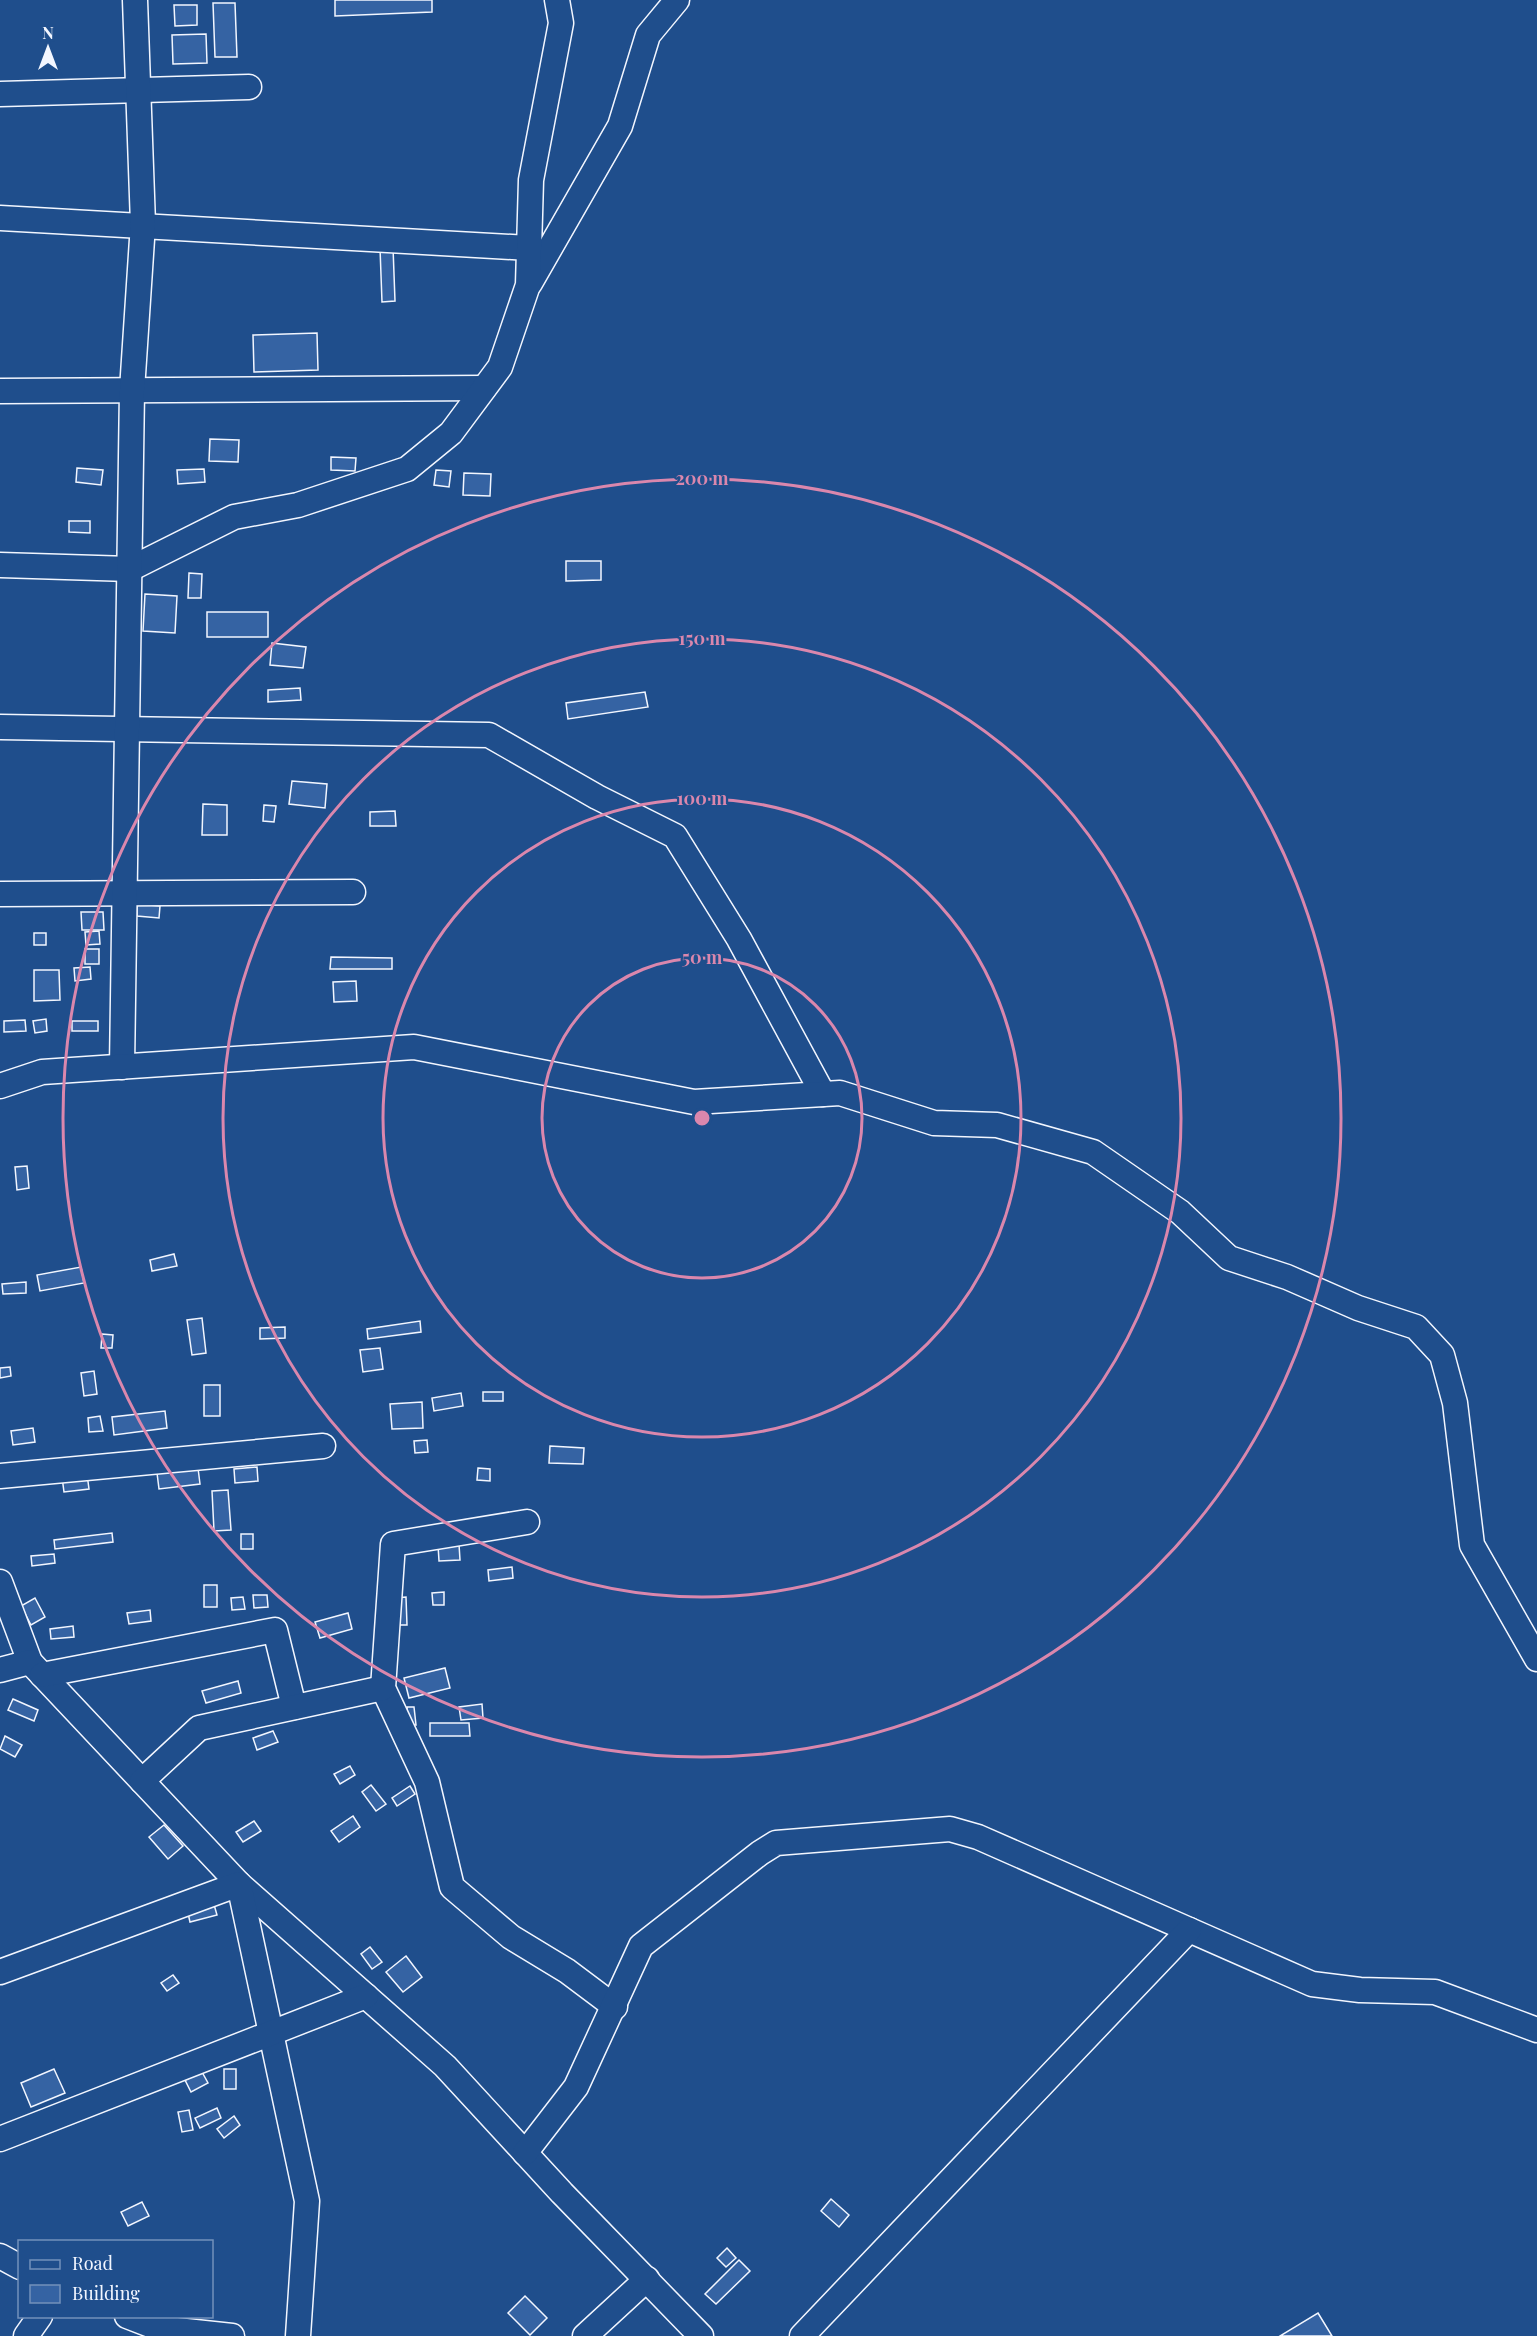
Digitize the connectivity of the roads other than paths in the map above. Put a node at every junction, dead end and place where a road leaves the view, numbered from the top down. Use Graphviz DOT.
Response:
graph roads {
  1 [pos="135,0"];
  2 [pos="557,0"];
  3 [pos="677,0"];
  4 [pos="249,87"];
  5 [pos="138,90"];
  6 [pos="0,94"];
  7 [pos="0,218"];
  8 [pos="143,225"];
  9 [pos="529,248"];
  10 [pos="528,285"];
  11 [pos="484,388"];
  12 [pos="132,390"];
  13 [pos="0,391"];
  14 [pos="0,565"];
  15 [pos="130,569"];
  16 [pos="0,727"];
  17 [pos="127,729"];
  18 [pos="353,892"];
  19 [pos="0,894"];
  20 [pos="125,894"];
  21 [pos="122,1067"];
  22 [pos="0,1086"];
  23 [pos="823,1094"];
  24 [pos="323,1446"];
  25 [pos="0,1476"];
  26 [pos="527,1522"];
  27 [pos="0,1582"];
  28 [pos="1537,1659"];
  29 [pos="16,1673"];
  30 [pos="383,1688"];
  31 [pos="294,1707"];
  32 [pos="142,1781"];
  33 [pos="239,1884"];
  34 [pos="1188,1929"];
  35 [pos="0,1972"];
  36 [pos="366,1996"];
  37 [pos="615,2007"];
  38 [pos="1537,2030"];
  39 [pos="271,2033"];
  40 [pos="0,2139"];
  41 [pos="525,2153"];
  42 [pos="0,2256"];
  43 [pos="18,2266"];
  44 [pos="647,2279"];
  45 [pos="39,2318"];
  46 [pos="131,2318"];
  47 [pos="157,2332"];
  48 [pos="26,2336"];
  49 [pos="232,2336"];
  50 [pos="298,2336"];
  51 [pos="585,2336"];
  52 [pos="701,2336"];
  53 [pos="802,2336"];
  1 -- 5 [label="street"];
  2 -- 9 [label="street"];
  3 -- 10 [label="street"];
  4 -- 5 [label="street"];
  5 -- 6 [label="street"];
  5 -- 8 [label="street"];
  7 -- 8 [label="street"];
  8 -- 9 [label="street"];
  8 -- 12 [label="street"];
  9 -- 10 [label="street"];
  10 -- 11 [label="street"];
  11 -- 12 [label="street"];
  11 -- 15 [label="street"];
  12 -- 13 [label="street"];
  12 -- 15 [label="street"];
  14 -- 15 [label="street"];
  15 -- 17 [label="street"];
  16 -- 17 [label="street"];
  17 -- 20 [label="street"];
  17 -- 23 [label="street"];
  18 -- 20 [label="street"];
  19 -- 20 [label="street"];
  20 -- 21 [label="street"];
  21 -- 22 [label="street"];
  21 -- 23 [label="street"];
  23 -- 28 [label="street"];
  24 -- 25 [label="street"];
  26 -- 30 [label="street"];
  27 -- 29 [label="street"];
  29 -- 31 [label="street"];
  29 -- 32 [label="street"];
  30 -- 31 [label="street"];
  30 -- 37 [label="street"];
  31 -- 32 [label="street"];
  32 -- 33 [label="street"];
  33 -- 35 [label="street"];
  33 -- 36 [label="street"];
  33 -- 39 [label="street"];
  34 -- 37 [label="street"];
  34 -- 38 [label="street"];
  34 -- 53 [label="street"];
  36 -- 39 [label="street"];
  36 -- 41 [label="street"];
  37 -- 41 [label="street"];
  39 -- 40 [label="street"];
  39 -- 50 [label="street"];
  41 -- 44 [label="street"];
  42 -- 43 [label="street"];
  44 -- 51 [label="street"];
  44 -- 52 [label="street"];
  45 -- 48 [label="street"];
  46 -- 47 [label="street"];
  47 -- 49 [label="street"];
}
